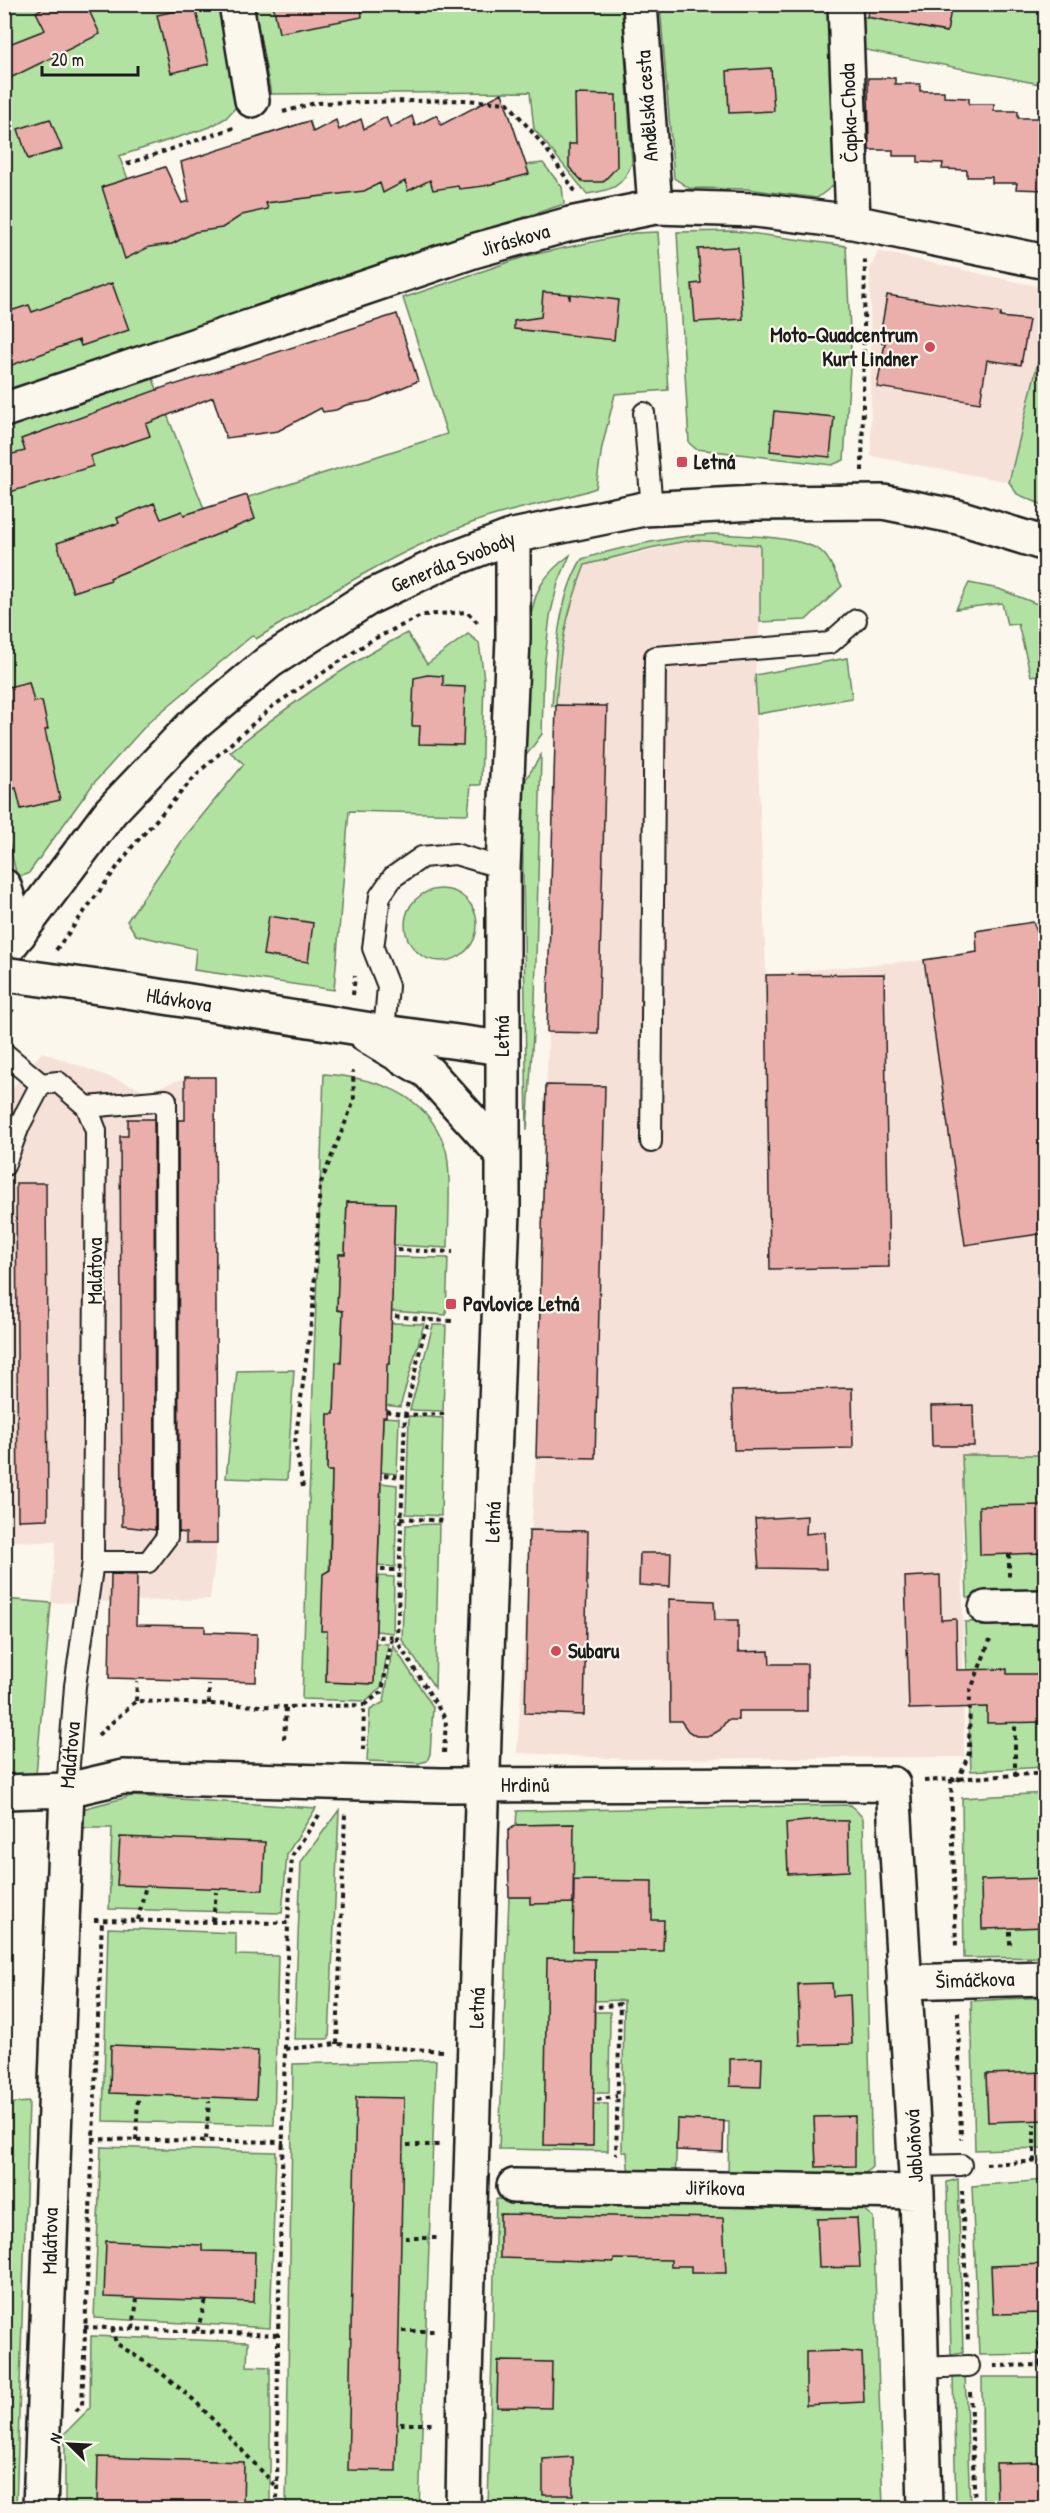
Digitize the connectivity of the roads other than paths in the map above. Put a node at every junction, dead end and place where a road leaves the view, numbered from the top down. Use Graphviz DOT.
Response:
graph roads {
  1 [pos="236,4"];
  2 [pos="640,4"];
  3 [pos="845,4"];
  4 [pos="255,114"];
  5 [pos="655,207"];
  6 [pos="859,234"];
  7 [pos="1046,262"];
  8 [pos="4,410"];
  9 [pos="644,413"];
  10 [pos="652,509"];
  11 [pos="513,536"];
  12 [pos="1046,544"];
  13 [pos="856,620"];
  14 [pos="503,868"];
  15 [pos="4,886"];
  16 [pos="12,943"];
  17 [pos="11,988"];
  18 [pos="352,1027"];
  19 [pos="384,1032"];
  20 [pos="501,1048"];
  21 [pos="4,1053"];
  22 [pos="41,1084"];
  23 [pos="87,1107"];
  24 [pos="22,1121"];
  25 [pos="4,1139"];
  26 [pos="651,1142"];
  27 [pos="502,1154"];
  28 [pos="4,1166"];
  29 [pos="93,1562"];
  30 [pos="994,1607"];
  31 [pos="1046,1607"];
  32 [pos="68,1778"];
  33 [pos="893,1784"];
  34 [pos="484,1785"];
  35 [pos="4,1792"];
  36 [pos="1046,1978"];
  37 [pos="904,1982"];
  38 [pos="961,2165"];
  39 [pos="916,2179"];
  40 [pos="514,2186"];
  41 [pos="969,2366"];
  42 [pos="921,2368"];
  43 [pos="40,2508"];
  44 [pos="463,2508"];
  45 [pos="925,2508"];
  1 -- 4 [label="street"];
  2 -- 5 [label="street, Andělská cesta"];
  3 -- 6 [label="street, Čapka-Choda"];
  5 -- 6 [label="street, Jiráskova"];
  5 -- 8 [label="street, Jiráskova"];
  6 -- 7 [label="street, Jiráskova"];
  9 -- 10 [label="lane"];
  10 -- 11 [label="street, Generála Svobody"];
  10 -- 12 [label="street, Generála Svobody"];
  11 -- 14 [label="street, Letná"];
  11 -- 16 [label="street, Generála Svobody"];
  13 -- 26 [label="lane"];
  14 -- 19 [label="lane"];
  14 -- 20 [label="street, Letná"];
  15 -- 16 [label="street"];
  17 -- 18 [label="street, Hlávkova, bridge"];
  18 -- 19 [label="street, Hlávkova"];
  18 -- 27 [label="street, Hlávkova"];
  19 -- 20 [label="street, Hlávkova"];
  20 -- 27 [label="street, Letná"];
  21 -- 22 [label="lane"];
  22 -- 23 [label="lane"];
  22 -- 24 [label="lane"];
  23 -- 29 [label="lane, Malátova"];
  23 -- 29 [label="lane"];
  24 -- 25 [label="lane"];
  24 -- 28 [label="lane"];
  27 -- 34 [label="street, Letná"];
  29 -- 32 [label="lane, Malátova"];
  30 -- 31 [label="street"];
  32 -- 34 [label="street, Hrdinů"];
  32 -- 35 [label="street, Hrdinů"];
  32 -- 43 [label="street, Malátova"];
  33 -- 34 [label="street, Hrdinů"];
  33 -- 37 [label="street, Jabloňová"];
  34 -- 44 [label="street, Letná"];
  36 -- 37 [label="street, Šimáčkova"];
  37 -- 39 [label="street, Jabloňová"];
  38 -- 39 [label="lane"];
  39 -- 40 [label="street, Jiříkova"];
  39 -- 42 [label="street, Jabloňová"];
  41 -- 42 [label="lane"];
  42 -- 45 [label="street, Jabloňová"];
}
